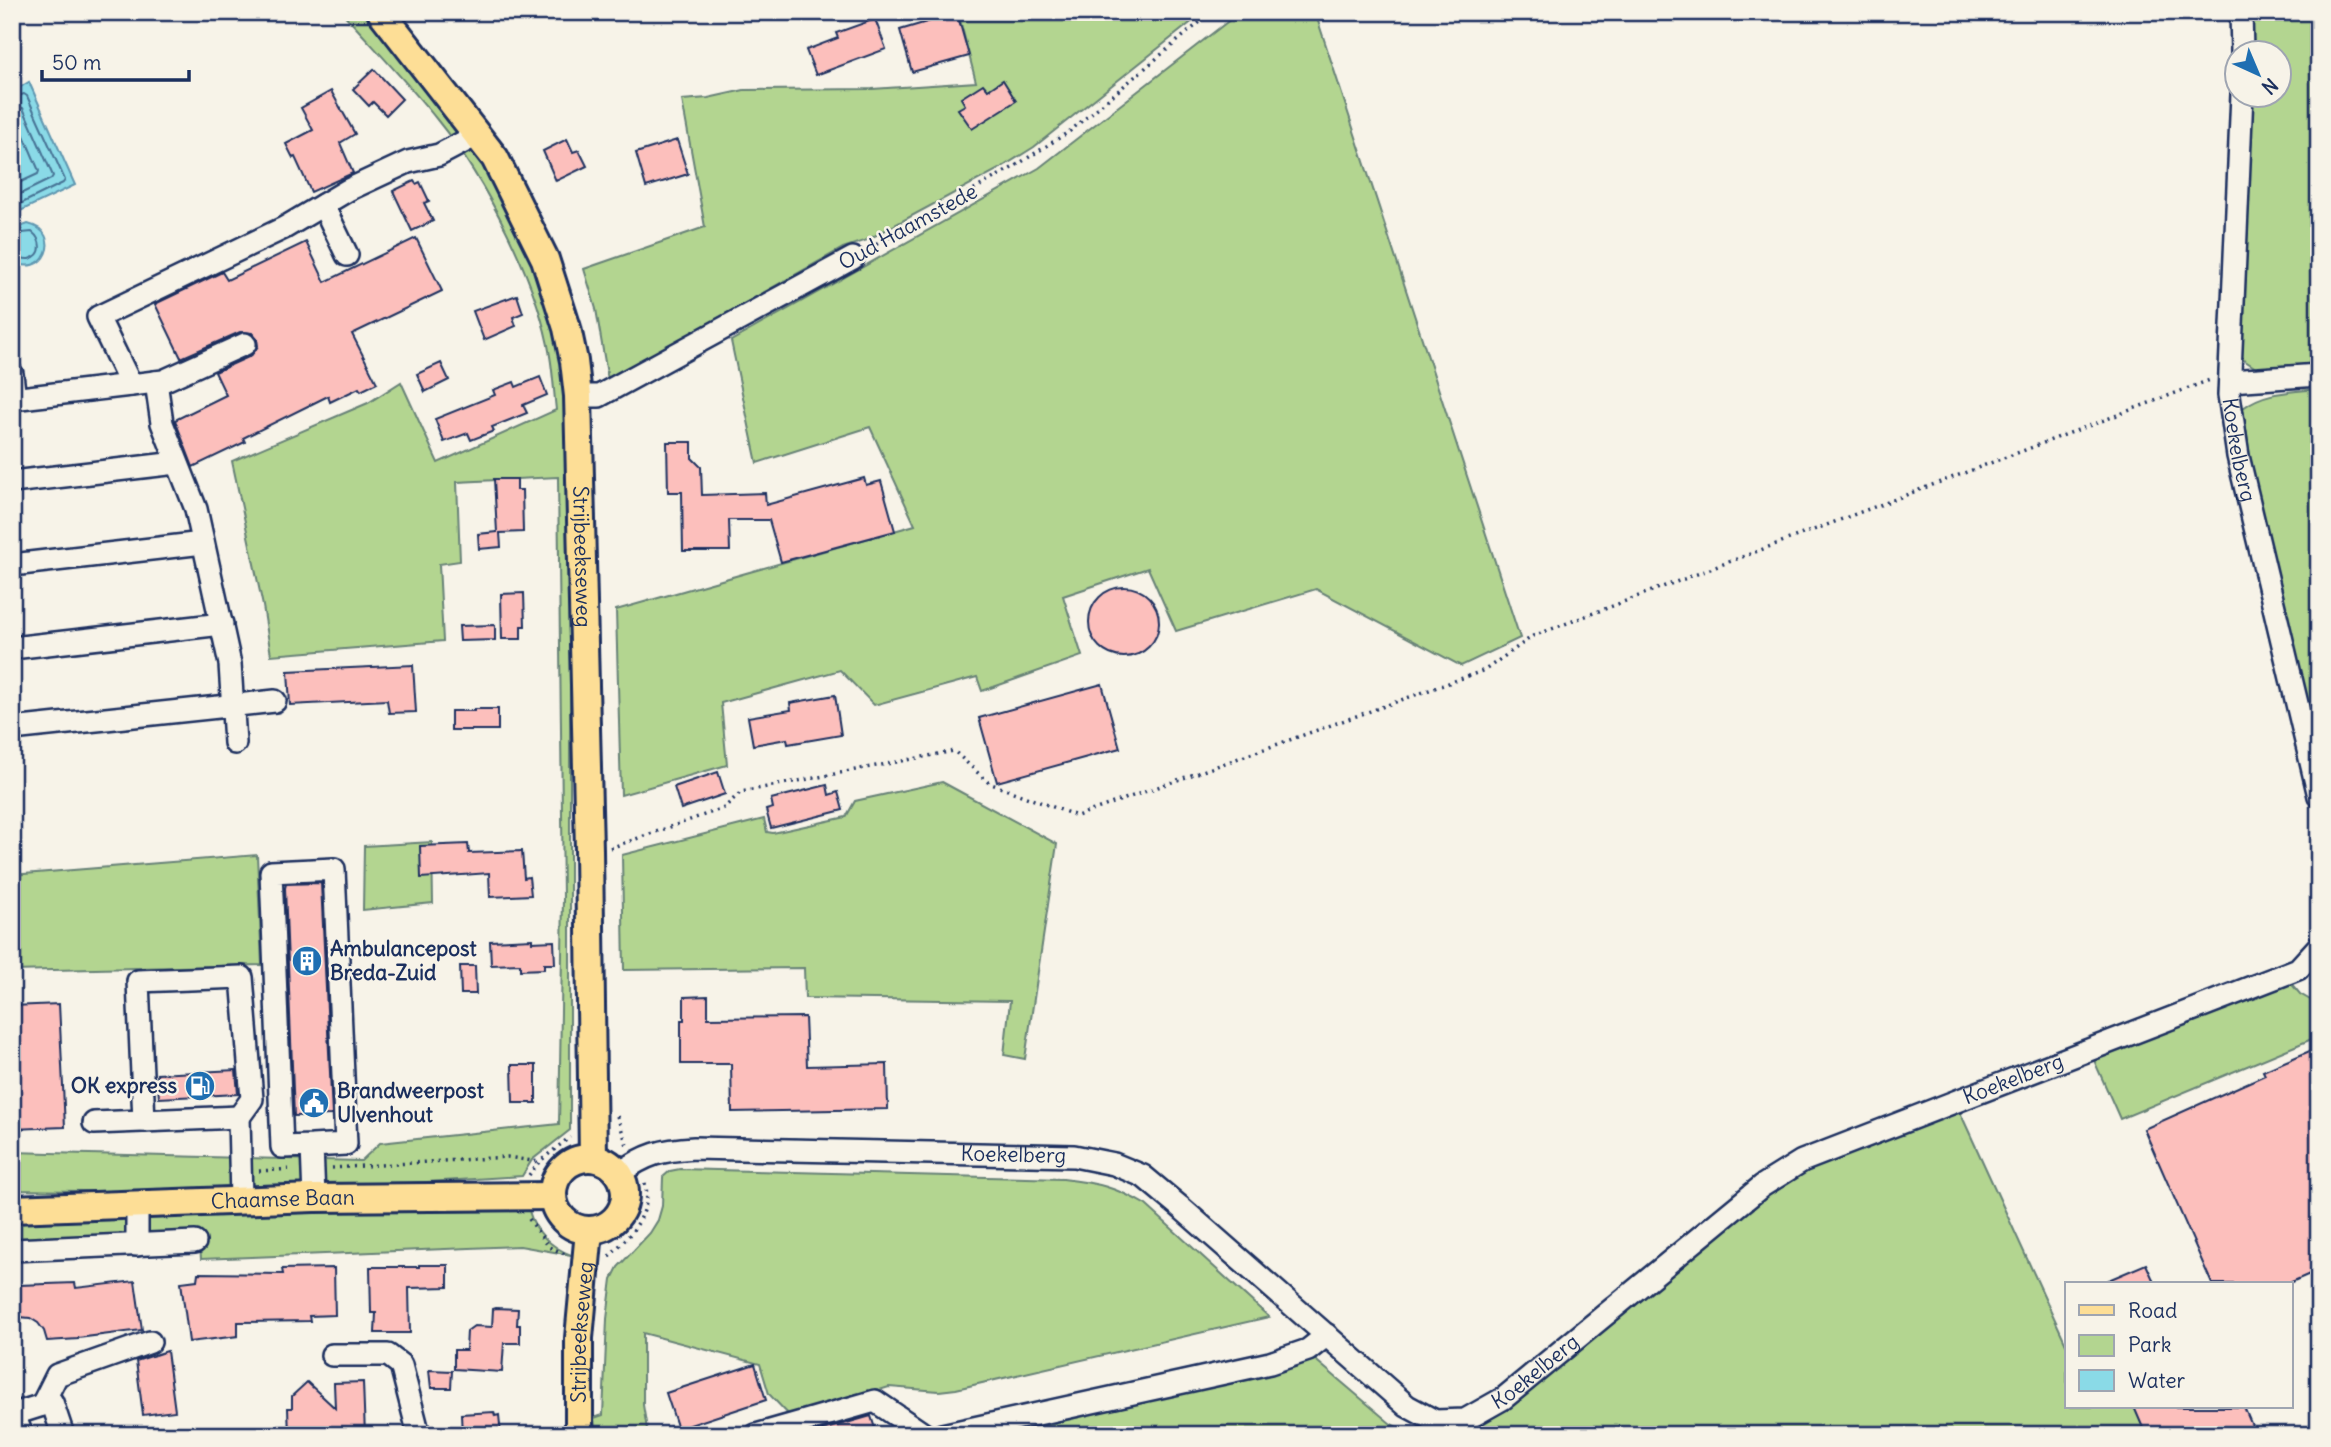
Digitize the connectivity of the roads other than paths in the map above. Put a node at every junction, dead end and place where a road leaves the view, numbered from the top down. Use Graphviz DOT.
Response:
graph roads {
  1 [pos="381,12"];
  2 [pos="2241,12"];
  3 [pos="2242,38"];
  4 [pos="2241,108"];
  5 [pos="477,135"];
  6 [pos="323,205"];
  7 [pos="347,255"];
  8 [pos="853,258"];
  9 [pos="245,344"];
  10 [pos="12,374"];
  11 [pos="2319,376"];
  12 [pos="2230,381"];
  13 [pos="156,382"];
  14 [pos="131,385"];
  15 [pos="578,396"];
  16 [pos="14,399"];
  17 [pos="177,463"];
  18 [pos="12,482"];
  19 [pos="204,543"];
  20 [pos="12,565"];
  21 [pos="222,624"];
  22 [pos="12,648"];
  23 [pos="275,701"];
  24 [pos="234,705"];
  25 [pos="12,729"];
  26 [pos="236,743"];
  27 [pos="2319,796"];
  28 [pos="2319,946"];
  29 [pos="239,1116"];
  30 [pos="144,1121"];
  31 [pos="94,1123"];
  32 [pos="312,1146"];
  33 [pos="593,1157"];
  34 [pos="628,1166"];
  35 [pos="553,1196"];
  36 [pos="314,1198"];
  37 [pos="241,1200"];
  38 [pos="137,1204"];
  39 [pos="12,1209"];
  40 [pos="589,1231"];
  41 [pos="195,1242"];
  42 [pos="137,1245"];
  43 [pos="12,1250"];
  44 [pos="1326,1335"];
  45 [pos="150,1342"];
  46 [pos="332,1355"];
  47 [pos="42,1405"];
  48 [pos="13,1412"];
  49 [pos="22,1435"];
  50 [pos="63,1435"];
  51 [pos="419,1435"];
  52 [pos="579,1435"];
  53 [pos="756,1435"];
  54 [pos="925,1435"];
  55 [pos="942,1435"];
  1 -- 5 [label="main road, Strijbeekseweg"];
  2 -- 3 [label="street"];
  4 -- 12 [label="street, Koekelberg"];
  5 -- 6 [label="street"];
  5 -- 15 [label="main road, Strijbeekseweg"];
  6 -- 7 [label="street"];
  6 -- 14 [label="street"];
  8 -- 15 [label="street, Oud Haamstede"];
  9 -- 13 [label="street"];
  10 -- 16 [label="street"];
  11 -- 12 [label="street"];
  12 -- 27 [label="street, Koekelberg"];
  13 -- 14 [label="street"];
  13 -- 17 [label="street"];
  14 -- 16 [label="street"];
  15 -- 33 [label="main road, Strijbeekseweg"];
  17 -- 18 [label="street"];
  17 -- 19 [label="street"];
  19 -- 20 [label="street"];
  19 -- 21 [label="street"];
  21 -- 22 [label="street"];
  21 -- 24 [label="street"];
  23 -- 24 [label="street"];
  24 -- 25 [label="street"];
  24 -- 26 [label="street"];
  28 -- 44 [label="street, Koekelberg"];
  29 -- 30 [label="street"];
  29 -- 30 [label="street"];
  29 -- 37 [label="street"];
  30 -- 31 [label="street"];
  32 -- 32 [label="street"];
  32 -- 36 [label="street"];
  33 -- 34 [label="main road"];
  33 -- 35 [label="main road"];
  34 -- 40 [label="main road"];
  34 -- 44 [label="street, Koekelberg"];
  35 -- 36 [label="main road, Chaamse Baan"];
  35 -- 40 [label="main road"];
  36 -- 37 [label="main road, Chaamse Baan"];
  37 -- 38 [label="main road, Chaamse Baan"];
  38 -- 39 [label="main road, Chaamse Baan"];
  38 -- 42 [label="street"];
  40 -- 52 [label="main road, Strijbeekseweg"];
  41 -- 42 [label="street"];
  42 -- 43 [label="street"];
  44 -- 55 [label="street"];
  45 -- 47 [label="street"];
  46 -- 51 [label="street"];
  47 -- 48 [label="street"];
  47 -- 50 [label="street"];
  48 -- 49 [label="street"];
  53 -- 54 [label="street"];
}
